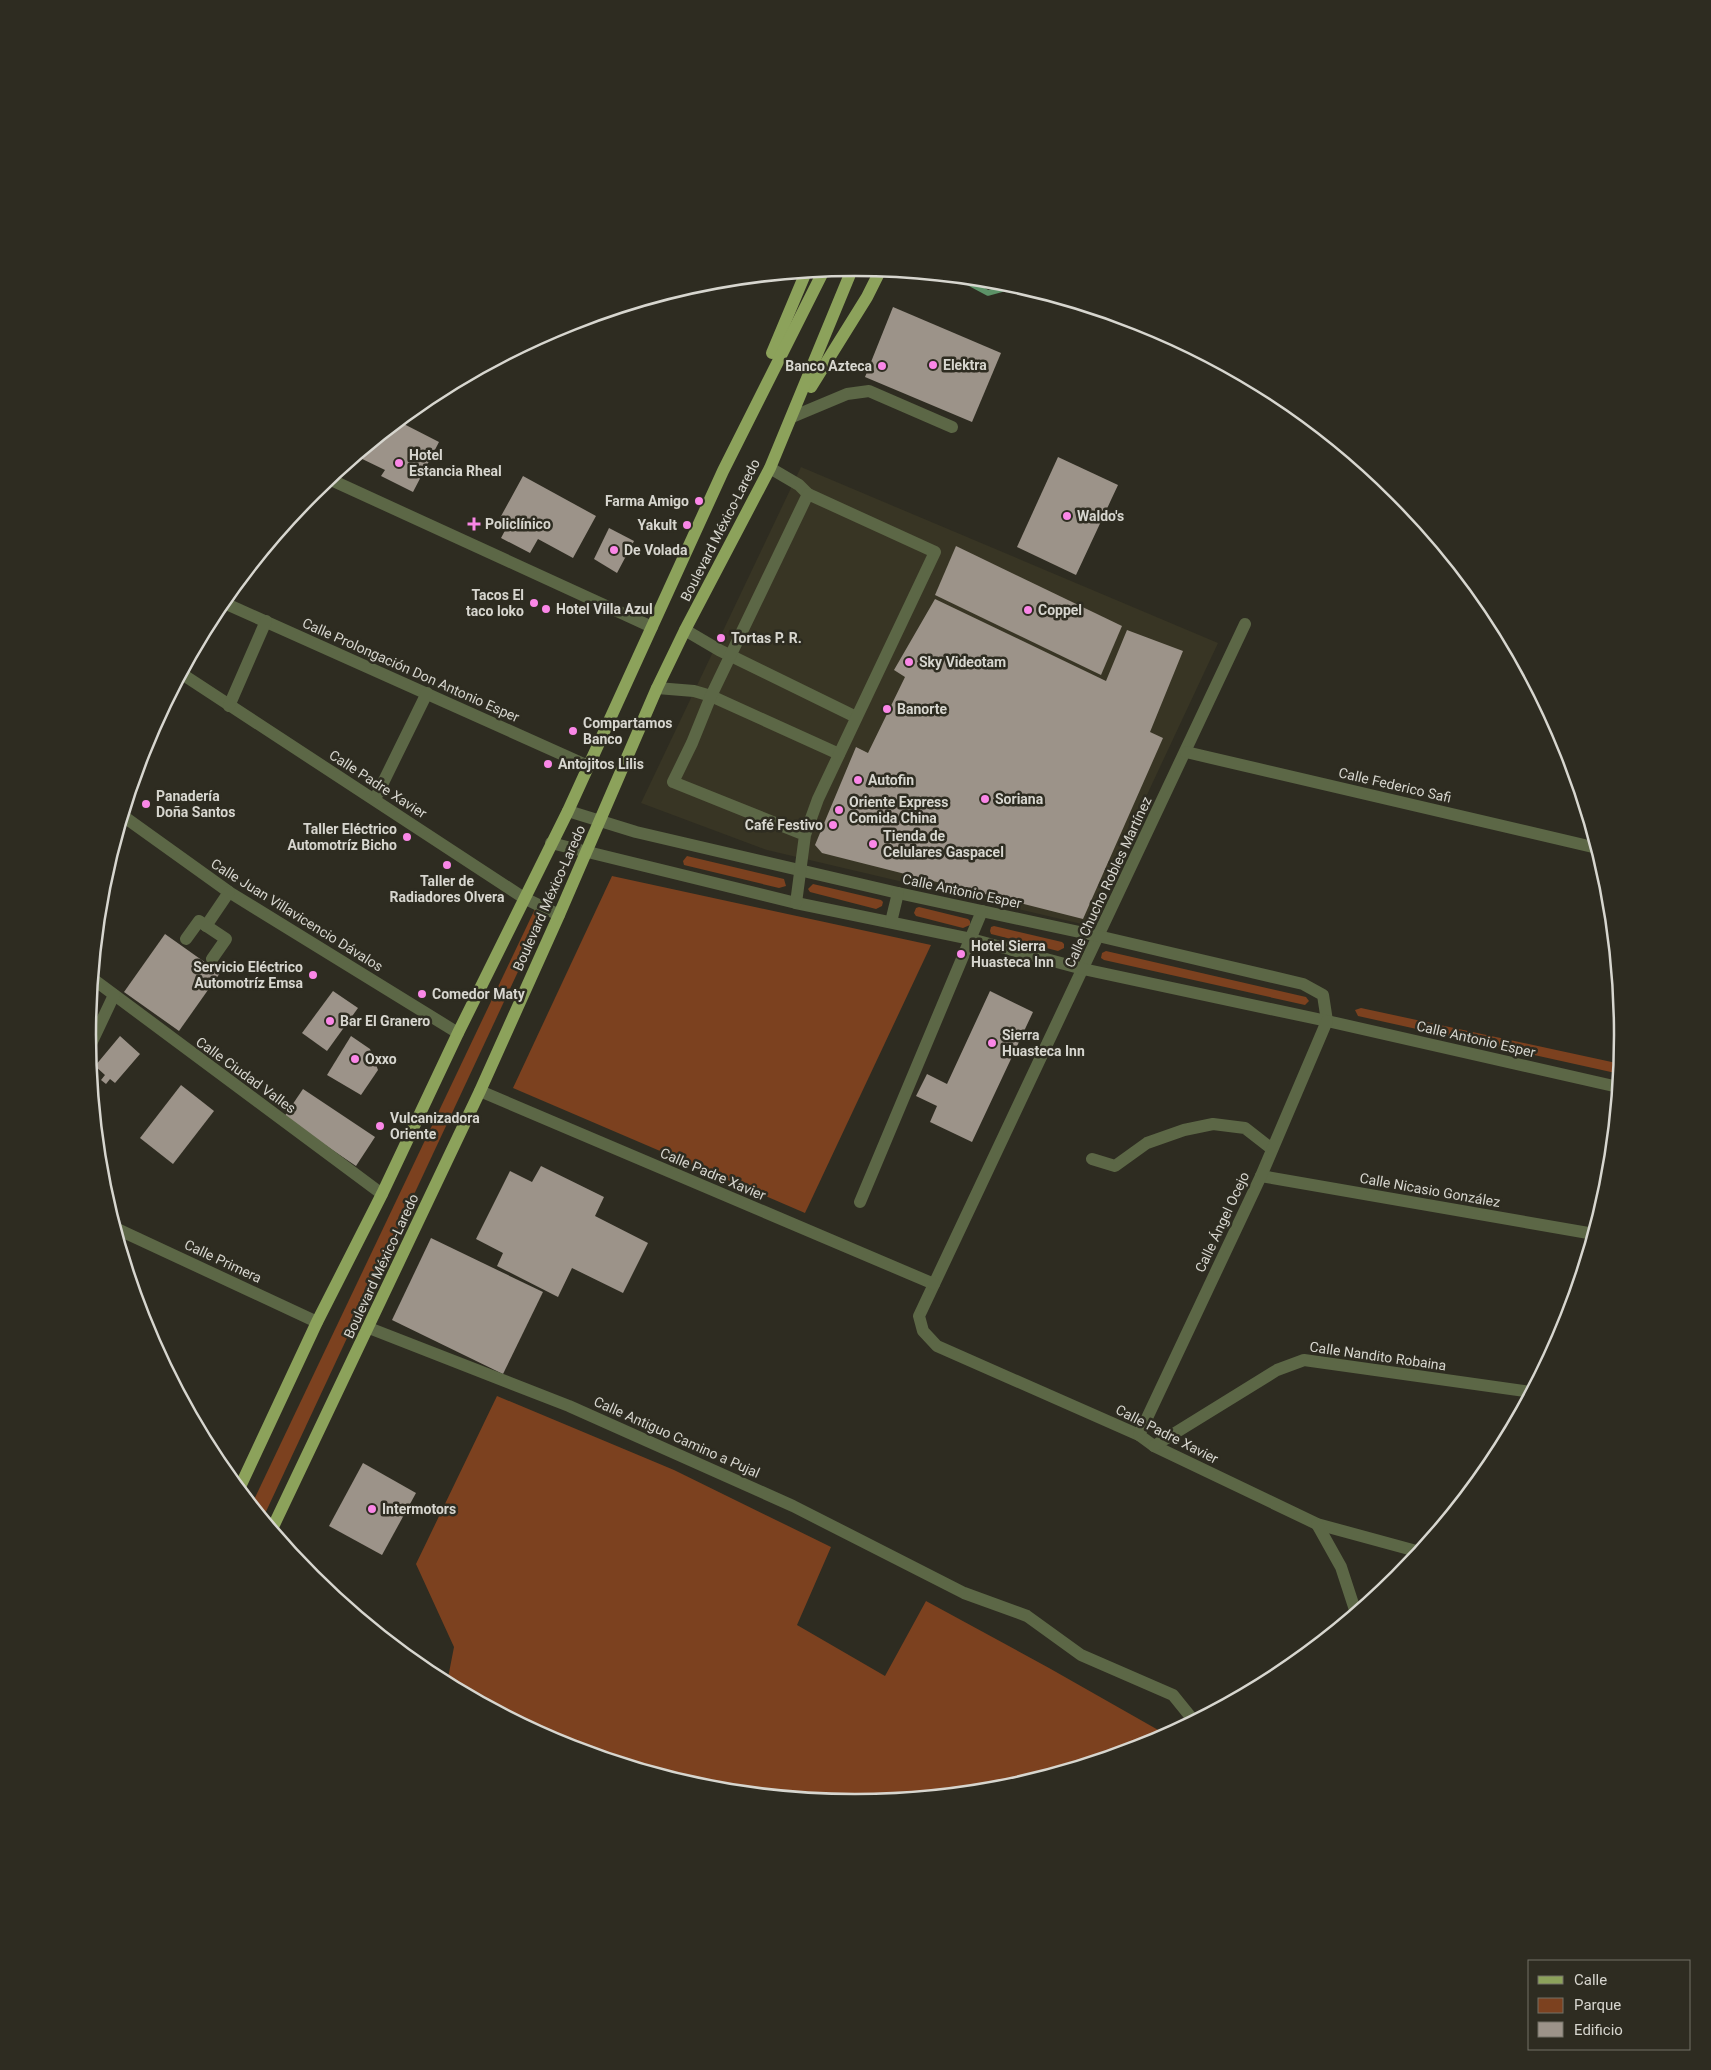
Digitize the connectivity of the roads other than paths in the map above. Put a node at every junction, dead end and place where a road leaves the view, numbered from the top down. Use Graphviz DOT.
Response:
graph roads {
  1 [pos="849,276"];
  2 [pos="878,276"];
  3 [pos="804,277"];
  4 [pos="821,277"];
  5 [pos="792,417"];
  6 [pos="952,427"];
  7 [pos="770,468"];
  8 [pos="723,471"];
  9 [pos="336,482"];
  10 [pos="808,494"];
  11 [pos="230,605"];
  12 [pos="266,620"];
  13 [pos="1245,624"];
  14 [pos="652,627"];
  15 [pos="685,630"];
  16 [pos="730,656"];
  17 [pos="186,677"];
  18 [pos="657,688"];
  19 [pos="427,693"];
  20 [pos="711,696"];
  21 [pos="229,706"];
  22 [pos="856,717"];
  23 [pos="1186,752"];
  24 [pos="839,754"];
  25 [pos="588,766"];
  26 [pos="374,799"];
  27 [pos="568,812"];
  28 [pos="128,820"];
  29 [pos="600,820"];
  30 [pos="805,835"];
  31 [pos="551,843"];
  32 [pos="1591,847"];
  33 [pos="585,853"];
  34 [pos="801,869"];
  35 [pos="229,892"];
  36 [pos="898,893"];
  37 [pos="524,898"];
  38 [pos="796,903"];
  39 [pos="982,911"];
  40 [pos="559,915"];
  41 [pos="891,922"];
  42 [pos="206,926"];
  43 [pos="1098,936"];
  44 [pos="186,939"];
  45 [pos="971,939"];
  46 [pos="212,959"];
  47 [pos="1083,969"];
  48 [pos="98,983"];
  49 [pos="114,995"];
  50 [pos="1327,1021"];
  51 [pos="96,1033"];
  52 [pos="458,1033"];
  53 [pos="1613,1086"];
  54 [pos="480,1091"];
  55 [pos="1272,1149"];
  56 [pos="1092,1159"];
  57 [pos="1260,1176"];
  58 [pos="382,1194"];
  59 [pos="860,1202"];
  60 [pos="122,1231"];
  61 [pos="1589,1233"];
  62 [pos="934,1284"];
  63 [pos="919,1316"];
  64 [pos="318,1322"];
  65 [pos="369,1328"];
  66 [pos="1525,1391"];
  67 [pos="1139,1435"];
  68 [pos="1154,1446"];
  69 [pos="242,1482"];
  70 [pos="275,1523"];
  71 [pos="1317,1524"];
  72 [pos="1413,1550"];
  73 [pos="1354,1607"];
  74 [pos="1190,1716"];
  1 -- 5 [label="main road, Boulevard México-Laredo"];
  2 -- 5 [label="main road"];
  3 -- 8 [label="main road"];
  4 -- 8 [label="main road, Boulevard México-Laredo"];
  5 -- 6 [label="street"];
  5 -- 7 [label="main road, Boulevard México-Laredo"];
  7 -- 10 [label="street"];
  7 -- 15 [label="main road, Boulevard México-Laredo"];
  8 -- 14 [label="main road, Boulevard México-Laredo"];
  9 -- 14 [label="street"];
  10 -- 16 [label="street"];
  10 -- 22 [label="street"];
  11 -- 12 [label="street, Calle Prolongación Don Antonio Esper"];
  12 -- 19 [label="street, Calle Prolongación Don Antonio Esper"];
  12 -- 21 [label="street"];
  13 -- 23 [label="street, Calle Chucho Robles Martínez"];
  14 -- 25 [label="main road, Boulevard México-Laredo"];
  15 -- 16 [label="street"];
  15 -- 18 [label="main road, Boulevard México-Laredo"];
  16 -- 20 [label="street"];
  16 -- 22 [label="street"];
  17 -- 21 [label="street, Calle Padre Xavier"];
  18 -- 20 [label="street"];
  18 -- 29 [label="main road, Boulevard México-Laredo"];
  19 -- 25 [label="street, Calle Prolongación Don Antonio Esper"];
  19 -- 26 [label="street"];
  20 -- 24 [label="street"];
  20 -- 30 [label="street"];
  21 -- 26 [label="street, Calle Padre Xavier"];
  22 -- 24 [label="street"];
  23 -- 32 [label="street, Calle Federico Safi"];
  23 -- 43 [label="street, Calle Chucho Robles Martínez"];
  24 -- 30 [label="street"];
  25 -- 27 [label="main road, Boulevard México-Laredo"];
  26 -- 37 [label="street, Calle Padre Xavier"];
  27 -- 29 [label="street, Calle Antonio Esper"];
  27 -- 31 [label="main road, Boulevard México-Laredo"];
  28 -- 35 [label="street, Calle Juan Villavicencio Dávalos"];
  29 -- 33 [label="main road, Boulevard México-Laredo"];
  29 -- 34 [label="street, Calle Antonio Esper"];
  30 -- 34 [label="street"];
  31 -- 33 [label="street, Calle Antonio Esper"];
  31 -- 37 [label="main road, Boulevard México-Laredo"];
  33 -- 38 [label="street, Calle Antonio Esper"];
  33 -- 40 [label="main road, Boulevard México-Laredo"];
  34 -- 36 [label="street, Calle Antonio Esper"];
  34 -- 38 [label="street"];
  35 -- 42 [label="street"];
  35 -- 52 [label="street, Calle Juan Villavicencio Dávalos"];
  36 -- 39 [label="street, Calle Antonio Esper"];
  36 -- 41 [label="street"];
  37 -- 40 [label="street, Calle Padre Xavier"];
  37 -- 52 [label="main road, Boulevard México-Laredo"];
  38 -- 41 [label="street, Calle Antonio Esper"];
  39 -- 43 [label="street, Calle Antonio Esper"];
  39 -- 45 [label="street"];
  40 -- 54 [label="main road, Boulevard México-Laredo"];
  41 -- 45 [label="street, Calle Antonio Esper"];
  42 -- 44 [label="street"];
  42 -- 46 [label="street"];
  43 -- 47 [label="street, Calle Chucho Robles Martínez"];
  43 -- 50 [label="street, Calle Antonio Esper"];
  45 -- 47 [label="street, Calle Antonio Esper"];
  45 -- 59 [label="street"];
  47 -- 50 [label="street, Calle Antonio Esper"];
  47 -- 62 [label="street, Calle Chucho Robles Martínez"];
  48 -- 49 [label="street, Calle Ciudad Valles"];
  49 -- 51 [label="street"];
  49 -- 58 [label="street, Calle Ciudad Valles"];
  50 -- 53 [label="street, Calle Antonio Esper"];
  50 -- 55 [label="street, Calle Ángel Ocejo"];
  52 -- 58 [label="main road, Boulevard México-Laredo"];
  54 -- 62 [label="street, Calle Padre Xavier"];
  54 -- 65 [label="main road, Boulevard México-Laredo"];
  55 -- 56 [label="street"];
  55 -- 57 [label="street, Calle Ángel Ocejo"];
  57 -- 61 [label="street, Calle Nicasio González"];
  57 -- 67 [label="street, Calle Ángel Ocejo"];
  58 -- 64 [label="main road, Boulevard México-Laredo"];
  60 -- 64 [label="street, Calle Primera"];
  62 -- 63 [label="street, Calle Chucho Robles Martínez"];
  63 -- 67 [label="street, Calle Padre Xavier"];
  64 -- 69 [label="main road, Boulevard México-Laredo"];
  65 -- 70 [label="main road, Boulevard México-Laredo"];
  65 -- 74 [label="street, Calle Antiguo Camino a Pujal"];
  66 -- 68 [label="street, Calle Nandito Robaina"];
  67 -- 68 [label="street, Calle Padre Xavier"];
  68 -- 71 [label="street, Calle Padre Xavier"];
  71 -- 72 [label="street, Calle Padre Xavier"];
  71 -- 73 [label="street"];
}
